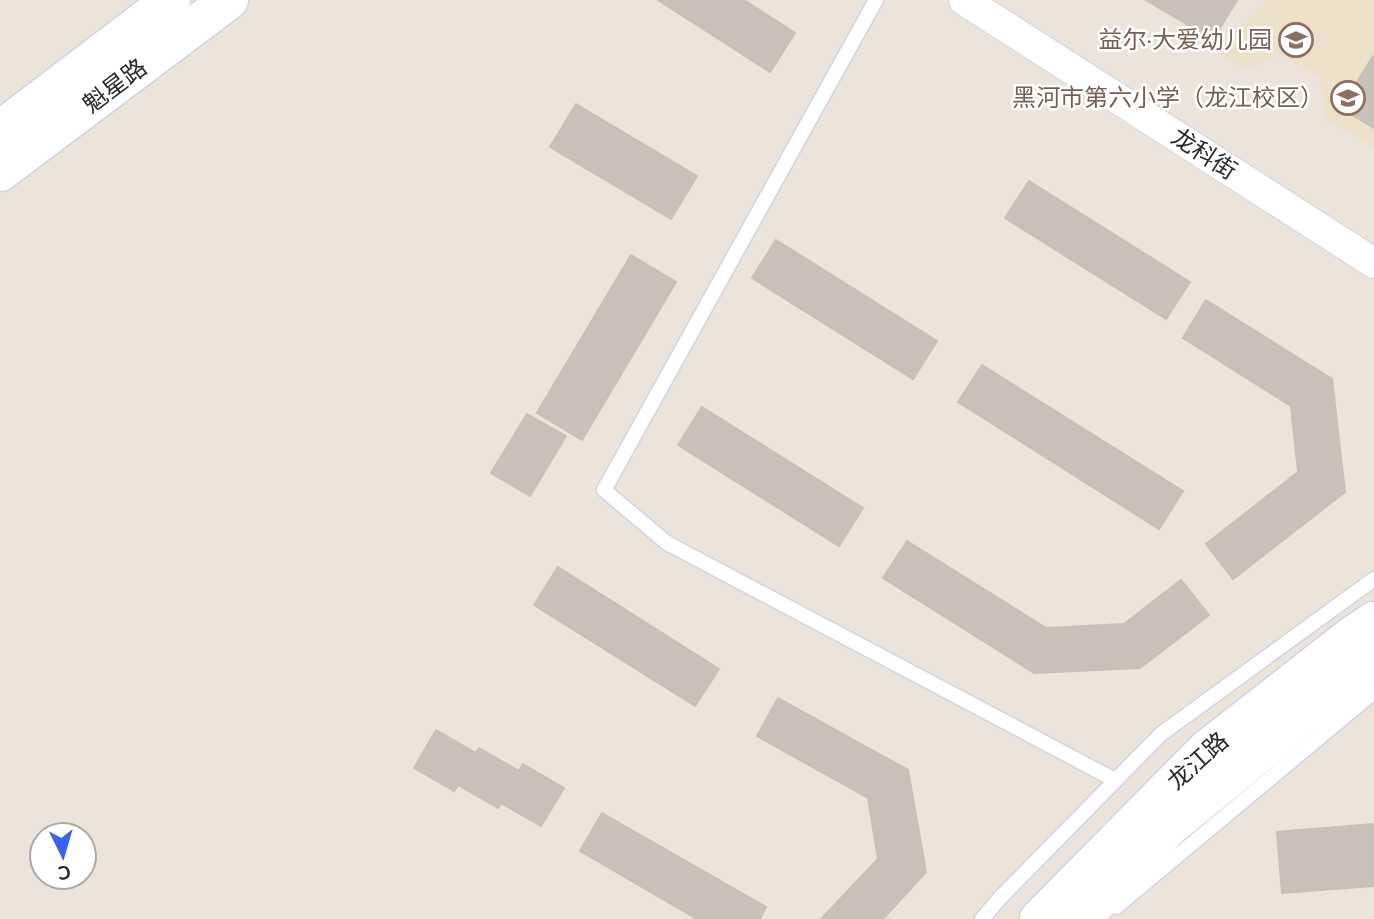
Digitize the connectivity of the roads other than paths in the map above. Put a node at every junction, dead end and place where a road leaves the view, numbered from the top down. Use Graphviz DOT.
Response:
graph roads {
  1 [pos="171,0"];
  2 [pos="229,0"];
  3 [pos="876,0"];
  4 [pos="964,0"];
  5 [pos="0,130"];
  6 [pos="0,172"];
  7 [pos="1374,263"];
  8 [pos="1374,579"];
  9 [pos="1374,621"];
  10 [pos="1374,660"];
  11 [pos="1374,692"];
  12 [pos="1115,780"];
  13 [pos="982,919"];
  14 [pos="1039,919"];
  15 [pos="1081,919"];
  16 [pos="1106,919"];
  1 -- 5 [label="street, 魁星路"];
  2 -- 6 [label="street, 魁星路"];
  3 -- 12 [label="lane"];
  4 -- 7 [label="street, 龙科街"];
  8 -- 12 [label="lane"];
  9 -- 14 [label="street, 龙江路"];
  10 -- 15 [label="street, 龙江路"];
  11 -- 16 [label="lane"];
  12 -- 13 [label="lane"];
}
